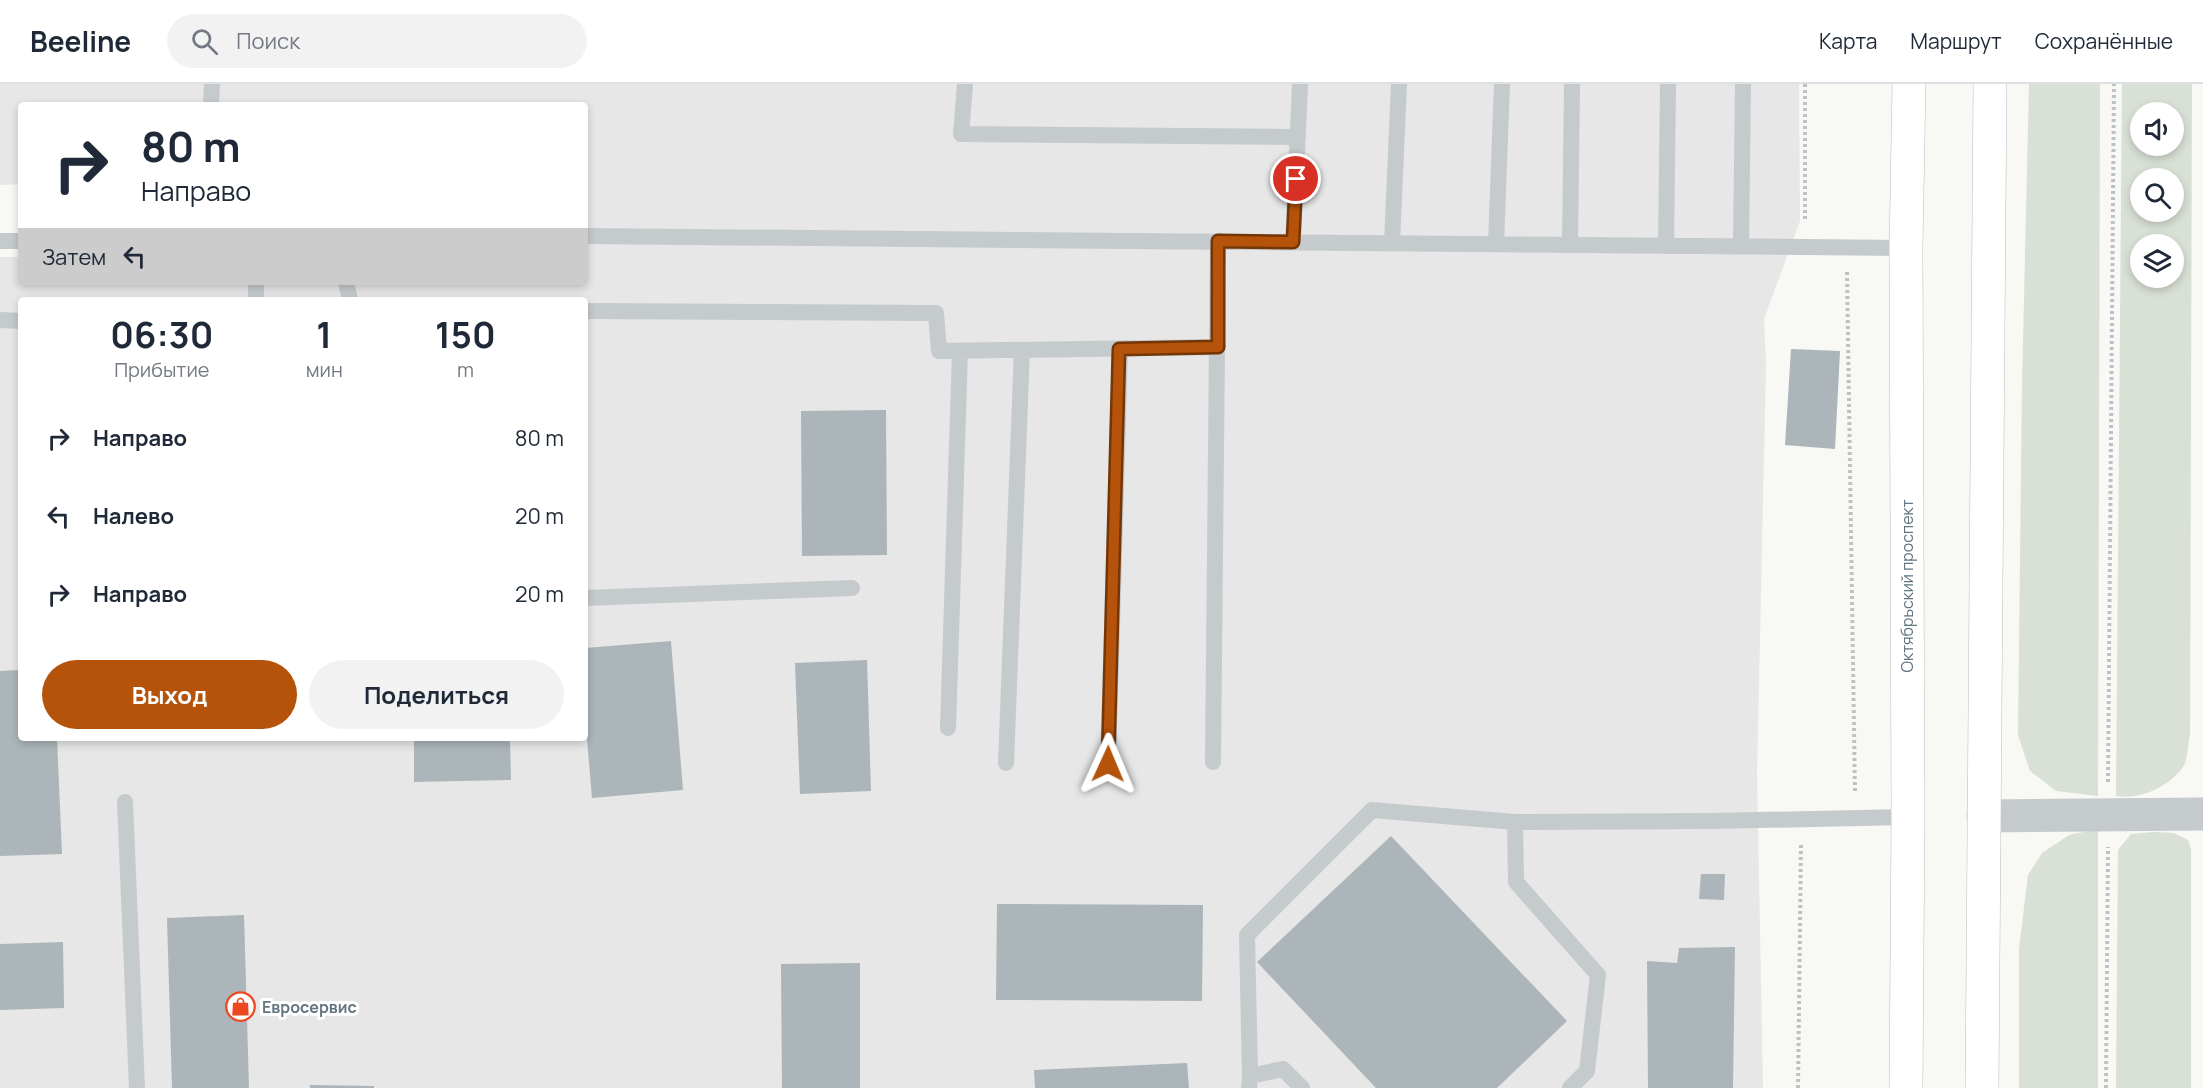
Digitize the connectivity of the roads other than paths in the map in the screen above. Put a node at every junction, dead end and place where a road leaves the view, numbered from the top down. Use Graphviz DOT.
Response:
graph roads {
  1 [pos="212,84"];
  2 [pos="965,84"];
  3 [pos="1300,84"];
  4 [pos="1399,84"];
  5 [pos="1502,84"];
  6 [pos="1572,84"];
  7 [pos="1668,84"];
  8 [pos="1743,84"];
  9 [pos="1909,84"];
  10 [pos="1990,84"];
  11 [pos="211,102"];
  12 [pos="1298,136"];
  13 [pos="588,236"];
  14 [pos="0,241"];
  15 [pos="18,241"];
  16 [pos="1218,241"];
  17 [pos="1293,242"];
  18 [pos="1392,243"];
  19 [pos="1496,244"];
  20 [pos="1570,245"];
  21 [pos="1666,246"];
  22 [pos="1741,246"];
  23 [pos="1906,248"];
  24 [pos="588,311"];
  25 [pos="0,320"];
  26 [pos="18,321"];
  27 [pos="1218,347"];
  28 [pos="1119,349"];
  29 [pos="1022,350"];
  30 [pos="960,351"];
  31 [pos="852,588"];
  32 [pos="588,598"];
  33 [pos="948,728"];
  34 [pos="1213,762"];
  35 [pos="1006,763"];
  36 [pos="1108,764"];
  37 [pos="125,802"];
  38 [pos="2203,814"];
  39 [pos="1983,816"];
  40 [pos="1908,817"];
  41 [pos="1515,822"];
  42 [pos="1249,1082"];
  43 [pos="137,1088"];
  44 [pos="1302,1088"];
  45 [pos="1570,1088"];
  46 [pos="1906,1088"];
  47 [pos="1982,1088"];
  1 -- 11 [label="lane"];
  2 -- 12 [label="lane"];
  3 -- 12 [label="lane"];
  4 -- 18 [label="lane"];
  5 -- 19 [label="lane"];
  6 -- 20 [label="lane"];
  7 -- 21 [label="lane"];
  8 -- 22 [label="lane"];
  9 -- 23 [label="main road, Октябрьский проспект"];
  10 -- 39 [label="main road"];
  12 -- 17 [label="lane"];
  13 -- 16 [label="lane"];
  14 -- 15 [label="lane"];
  16 -- 17 [label="lane"];
  16 -- 27 [label="lane"];
  17 -- 18 [label="lane"];
  18 -- 19 [label="lane"];
  19 -- 20 [label="lane"];
  20 -- 21 [label="lane"];
  21 -- 22 [label="lane"];
  22 -- 23 [label="lane"];
  23 -- 40 [label="main road, Октябрьский проспект"];
  24 -- 30 [label="lane"];
  25 -- 26 [label="lane"];
  27 -- 28 [label="lane"];
  27 -- 34 [label="lane"];
  28 -- 29 [label="lane"];
  28 -- 36 [label="lane"];
  29 -- 30 [label="lane"];
  29 -- 35 [label="lane"];
  30 -- 33 [label="lane"];
  31 -- 32 [label="lane"];
  37 -- 43 [label="lane"];
  38 -- 39 [label="street"];
  39 -- 47 [label="main road"];
  40 -- 41 [label="lane"];
  40 -- 46 [label="main road, Октябрьский проспект"];
  41 -- 42 [label="lane"];
  41 -- 45 [label="lane"];
  42 -- 44 [label="lane"];
}
